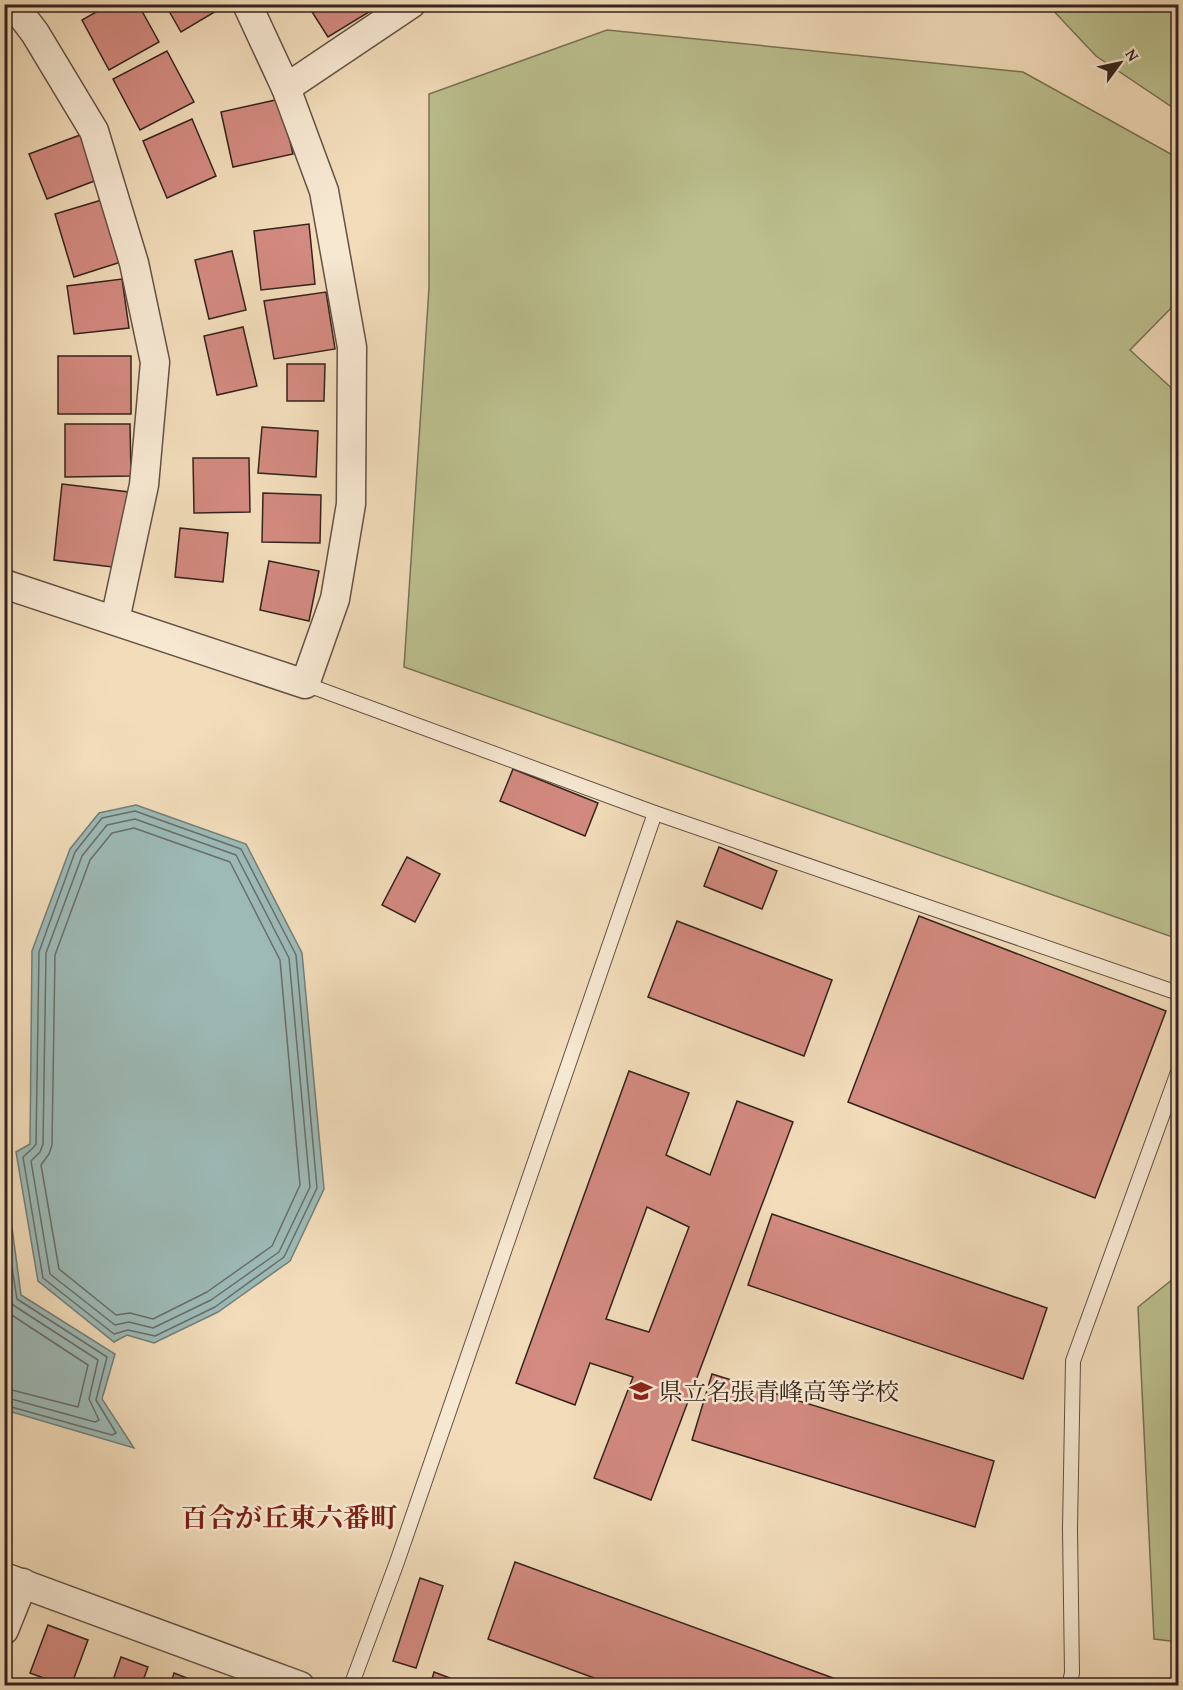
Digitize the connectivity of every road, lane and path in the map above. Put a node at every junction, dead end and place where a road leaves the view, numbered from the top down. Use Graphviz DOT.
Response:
graph roads {
  1 [pos="13,4"];
  2 [pos="246,4"];
  3 [pos="411,4"];
  4 [pos="285,88"];
  5 [pos="4,584"];
  6 [pos="115,620"];
  7 [pos="305,684"];
  8 [pos="655,813"];
  9 [pos="1179,993"];
  10 [pos="1179,1072"];
  11 [pos="14,1580"];
  12 [pos="4,1630"];
  13 [pos="300,1686"];
  14 [pos="351,1686"];
  15 [pos="1069,1686"];
  1 -- 6 [label="street"];
  2 -- 4 [label="street"];
  3 -- 4 [label="street"];
  4 -- 7 [label="street"];
  5 -- 6 [label="street"];
  6 -- 7 [label="street"];
  7 -- 8 [label="lane"];
  8 -- 9 [label="lane"];
  8 -- 14 [label="lane"];
  10 -- 15 [label="lane"];
  11 -- 12 [label="street"];
  11 -- 13 [label="street"];
}
